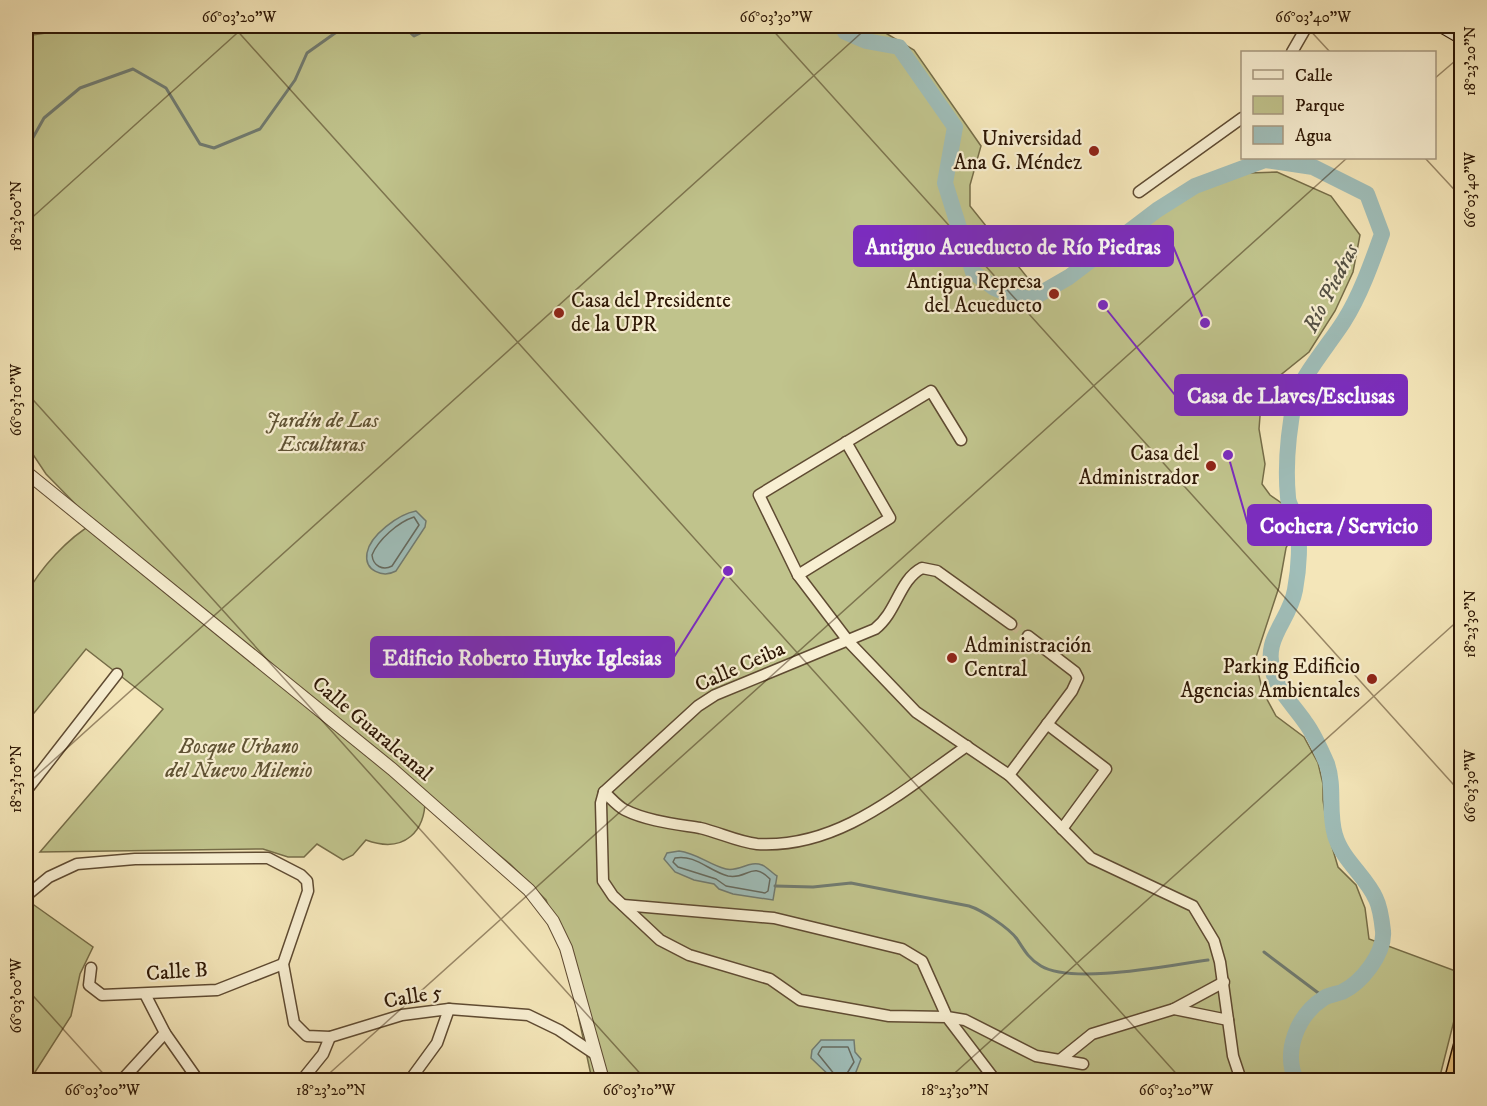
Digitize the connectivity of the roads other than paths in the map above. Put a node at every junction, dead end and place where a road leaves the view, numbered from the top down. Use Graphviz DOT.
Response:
graph roads {
  1 [pos="1307,26"];
  2 [pos="1443,26"];
  3 [pos="1461,37"];
  4 [pos="1293,51"];
  5 [pos="1241,119"];
  6 [pos="1139,192"];
  7 [pos="961,440"];
  8 [pos="846,442"];
  9 [pos="26,472"];
  10 [pos="798,575"];
  11 [pos="1011,624"];
  12 [pos="1028,636"];
  13 [pos="849,642"];
  14 [pos="117,675"];
  15 [pos="1047,724"];
  16 [pos="967,746"];
  17 [pos="1009,775"];
  18 [pos="26,791"];
  19 [pos="604,792"];
  20 [pos="1062,828"];
  21 [pos="26,896"];
  22 [pos="623,905"];
  23 [pos="283,964"];
  24 [pos="91,968"];
  25 [pos="1224,982"];
  26 [pos="145,994"];
  27 [pos="449,1009"];
  28 [pos="1174,1009"];
  29 [pos="947,1017"];
  30 [pos="1228,1020"];
  31 [pos="165,1033"];
  32 [pos="330,1037"];
  33 [pos="1461,1046"];
  34 [pos="595,1054"];
  35 [pos="1061,1059"];
  36 [pos="1083,1064"];
  37 [pos="122,1080"];
  38 [pos="198,1080"];
  39 [pos="302,1080"];
  40 [pos="410,1080"];
  41 [pos="603,1080"];
  42 [pos="995,1080"];
  43 [pos="1241,1080"];
  44 [pos="1453,1080"];
  1 -- 4 [label="street"];
  2 -- 3 [label="main road"];
  5 -- 6 [label="street"];
  7 -- 8 [label="street"];
  8 -- 10 [label="street"];
  8 -- 10 [label="street"];
  9 -- 34 [label="street, Calle Guaralcanal"];
  10 -- 13 [label="street"];
  11 -- 13 [label="street, Calle Ceiba"];
  12 -- 15 [label="street"];
  13 -- 16 [label="street"];
  13 -- 19 [label="street, Calle Ceiba"];
  14 -- 18 [label="street"];
  15 -- 17 [label="street"];
  15 -- 20 [label="street"];
  16 -- 17 [label="street"];
  16 -- 19 [label="street"];
  17 -- 20 [label="street"];
  19 -- 22 [label="street"];
  20 -- 25 [label="street"];
  21 -- 23 [label="street"];
  22 -- 29 [label="street"];
  22 -- 29 [label="street"];
  23 -- 26 [label="street, Calle B"];
  23 -- 32 [label="street, Calle 5"];
  24 -- 26 [label="street, Calle B"];
  25 -- 28 [label="street"];
  25 -- 30 [label="street"];
  26 -- 31 [label="street"];
  27 -- 32 [label="street, Calle 5"];
  27 -- 34 [label="street, Calle 5"];
  27 -- 40 [label="street"];
  28 -- 30 [label="street"];
  28 -- 35 [label="street"];
  29 -- 35 [label="street"];
  29 -- 42 [label="street"];
  30 -- 43 [label="street"];
  31 -- 37 [label="street"];
  31 -- 38 [label="street"];
  32 -- 39 [label="street"];
  33 -- 44 [label="highway"];
  34 -- 41 [label="street, Calle Guaralcanal"];
  35 -- 36 [label="street"];
}
